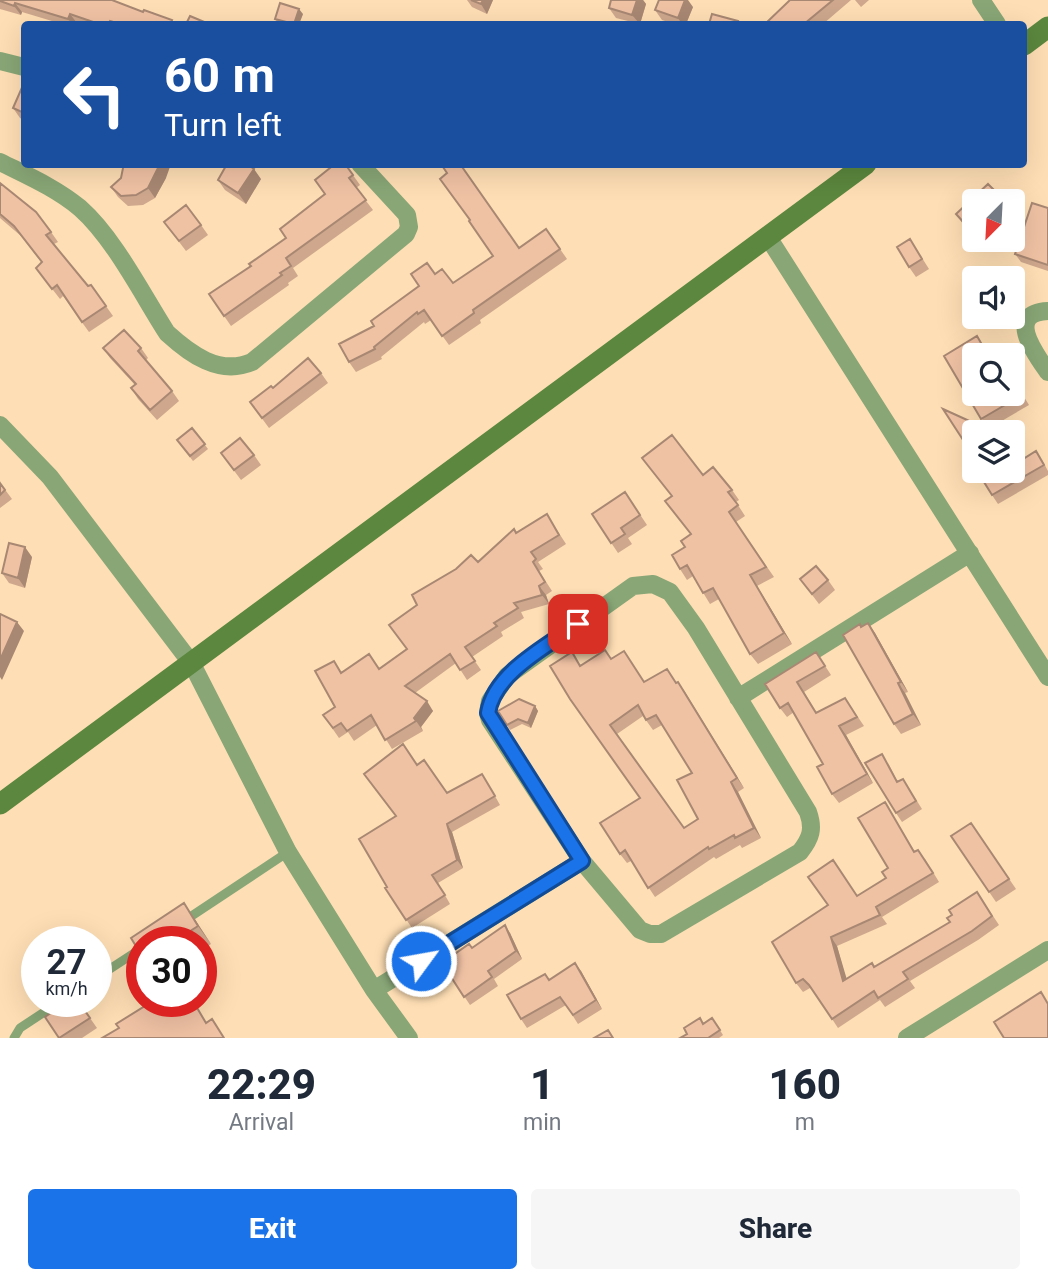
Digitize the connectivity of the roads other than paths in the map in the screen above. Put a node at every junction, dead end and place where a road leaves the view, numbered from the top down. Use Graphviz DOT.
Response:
graph roads {
  1 [pos="981,0"];
  2 [pos="995,21"];
  3 [pos="1048,27"];
  4 [pos="1027,43"];
  5 [pos="0,61"];
  6 [pos="21,66"];
  7 [pos="0,162"];
  8 [pos="364,168"];
  9 [pos="861,168"];
  10 [pos="768,237"];
  11 [pos="1048,311"];
  12 [pos="1048,372"];
  13 [pos="0,425"];
  14 [pos="970,553"];
  15 [pos="192,664"];
  16 [pos="1048,677"];
  17 [pos="738,698"];
  18 [pos="0,804"];
  19 [pos="288,852"];
  20 [pos="582,861"];
  21 [pos="177,926"];
  22 [pos="1048,950"];
  23 [pos="374,989"];
  24 [pos="37,1017"];
  25 [pos="927,1033"];
  26 [pos="14,1038"];
  27 [pos="409,1038"];
  28 [pos="907,1038"];
  1 -- 2 [label="street"];
  3 -- 4 [label="street"];
  5 -- 6 [label="street"];
  7 -- 8 [label="street"];
  9 -- 10 [label="street"];
  10 -- 14 [label="street"];
  10 -- 15 [label="street"];
  11 -- 12 [label="street"];
  13 -- 15 [label="street"];
  14 -- 16 [label="street"];
  14 -- 17 [label="street"];
  15 -- 18 [label="street"];
  15 -- 19 [label="street"];
  17 -- 20 [label="street"];
  17 -- 20 [label="street"];
  19 -- 21 [label="lane"];
  19 -- 23 [label="street"];
  20 -- 23 [label="street"];
  22 -- 25 [label="street"];
  23 -- 27 [label="street"];
  24 -- 26 [label="lane"];
  25 -- 28 [label="street"];
}
